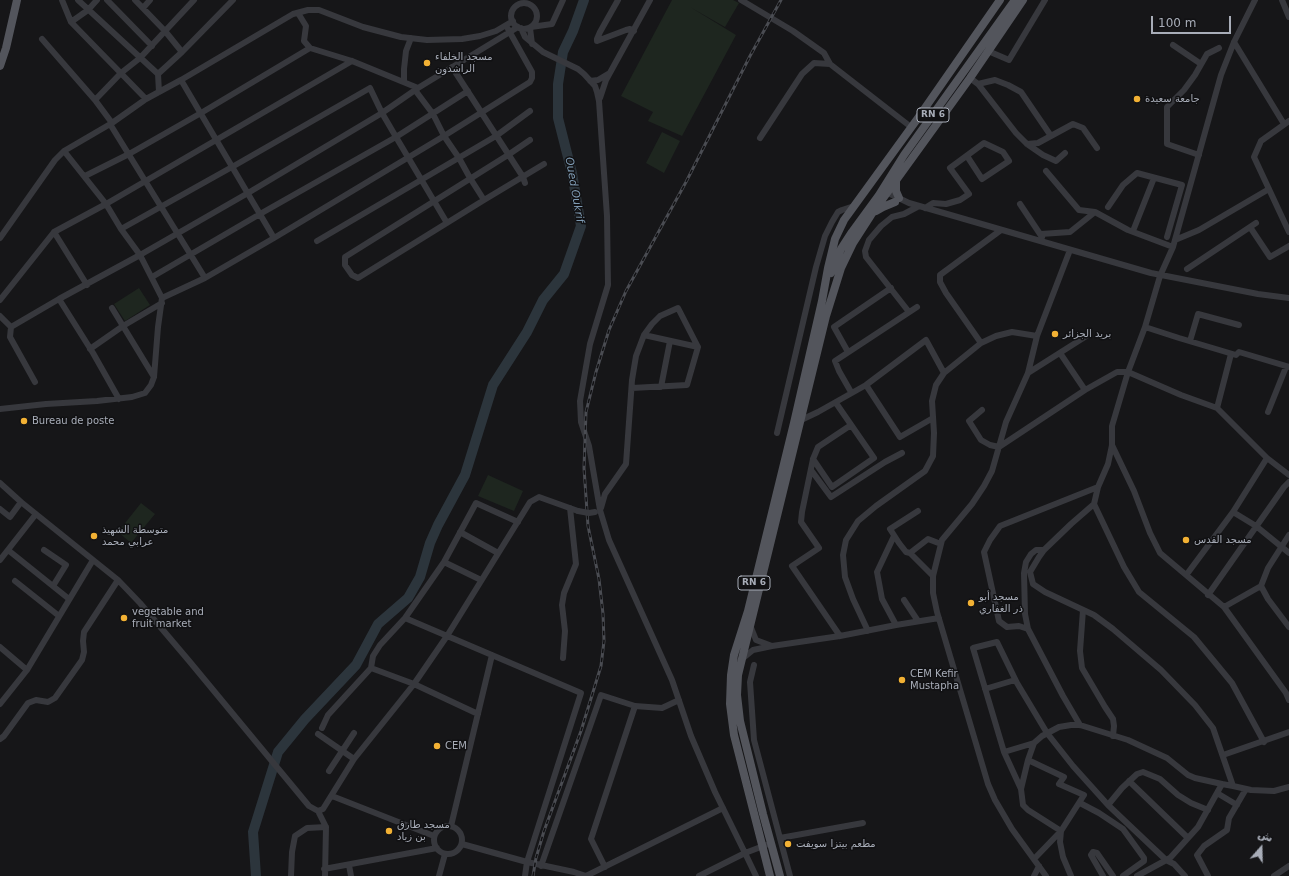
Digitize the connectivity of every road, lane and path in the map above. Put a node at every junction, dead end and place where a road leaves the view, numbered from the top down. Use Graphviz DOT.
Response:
graph roads {
  1 [pos="17,0"];
  2 [pos="62,0"];
  3 [pos="78,0"];
  4 [pos="97,0"];
  5 [pos="107,0"];
  6 [pos="135,0"];
  7 [pos="150,0"];
  8 [pos="194,0"];
  9 [pos="233,0"];
  10 [pos="521,0"];
  11 [pos="533,0"];
  12 [pos="563,0"];
  13 [pos="618,0"];
  14 [pos="650,0"];
  15 [pos="741,0"];
  16 [pos="1000,0"];
  17 [pos="1014,0"];
  18 [pos="1024,0"];
  19 [pos="1045,0"];
  20 [pos="1256,0"];
  21 [pos="1282,0"];
  22 [pos="516,7"];
  23 [pos="143,8"];
  24 [pos="88,10"];
  25 [pos="536,12"];
  26 [pos="298,13"];
  27 [pos="1289,17"];
  28 [pos="513,21"];
  29 [pos="72,22"];
  30 [pos="1002,25"];
  31 [pos="506,26"];
  32 [pos="548,26"];
  33 [pos="530,27"];
  34 [pos="519,28"];
  35 [pos="165,31"];
  36 [pos="634,31"];
  37 [pos="510,32"];
  38 [pos="411,38"];
  39 [pos="42,39"];
  40 [pos="1234,42"];
  41 [pos="532,44"];
  42 [pos="1173,45"];
  43 [pos="152,46"];
  44 [pos="310,48"];
  45 [pos="1219,48"];
  46 [pos="988,51"];
  47 [pos="182,52"];
  48 [pos="140,58"];
  49 [pos="352,61"];
  50 [pos="830,64"];
  51 [pos="1201,64"];
  52 [pos="0,66"];
  53 [pos="452,67"];
  54 [pos="611,72"];
  55 [pos="121,73"];
  56 [pos="158,74"];
  57 [pos="970,78"];
  58 [pos="181,80"];
  59 [pos="590,81"];
  60 [pos="404,82"];
  61 [pos="978,84"];
  62 [pos="417,89"];
  63 [pos="468,91"];
  64 [pos="159,92"];
  65 [pos="146,99"];
  66 [pos="96,100"];
  67 [pos="599,101"];
  68 [pos="530,111"];
  69 [pos="481,112"];
  70 [pos="201,113"];
  71 [pos="382,113"];
  72 [pos="433,114"];
  73 [pos="111,123"];
  74 [pos="1286,123"];
  75 [pos="911,127"];
  76 [pos="444,136"];
  77 [pos="496,136"];
  78 [pos="1051,136"];
  79 [pos="396,137"];
  80 [pos="760,138"];
  81 [pos="216,140"];
  82 [pos="530,140"];
  83 [pos="1027,144"];
  84 [pos="1097,148"];
  85 [pos="64,151"];
  86 [pos="1065,153"];
  87 [pos="129,154"];
  88 [pos="508,155"];
  89 [pos="1199,155"];
  90 [pos="967,156"];
  91 [pos="408,158"];
  92 [pos="459,158"];
  93 [pos="544,164"];
  94 [pos="232,167"];
  95 [pos="1046,171"];
  96 [pos="85,176"];
  97 [pos="470,178"];
  98 [pos="1154,178"];
  99 [pos="421,180"];
  100 [pos="524,180"];
  101 [pos="896,180"];
  102 [pos="146,181"];
  103 [pos="1269,189"];
  104 [pos="248,193"];
  105 [pos="883,194"];
  106 [pos="484,200"];
  107 [pos="897,200"];
  108 [pos="434,202"];
  109 [pos="106,204"];
  110 [pos="1020,204"];
  111 [pos="161,206"];
  112 [pos="854,206"];
  113 [pos="922,207"];
  114 [pos="1108,207"];
  115 [pos="1095,212"];
  116 [pos="260,214"];
  117 [pos="848,214"];
  118 [pos="871,215"];
  119 [pos="447,223"];
  120 [pos="1256,223"];
  121 [pos="1250,227"];
  122 [pos="121,228"];
  123 [pos="1001,230"];
  124 [pos="54,232"];
  125 [pos="852,232"];
  126 [pos="1133,232"];
  127 [pos="1289,232"];
  128 [pos="178,233"];
  129 [pos="1041,234"];
  130 [pos="1167,237"];
  131 [pos="0,238"];
  132 [pos="274,238"];
  133 [pos="1175,240"];
  134 [pos="317,241"];
  135 [pos="853,243"];
  136 [pos="1047,243"];
  137 [pos="1289,246"];
  138 [pos="1173,247"];
  139 [pos="1070,250"];
  140 [pos="140,255"];
  141 [pos="191,255"];
  142 [pos="1187,269"];
  143 [pos="1160,276"];
  144 [pos="152,277"];
  145 [pos="205,278"];
  146 [pos="87,285"];
  147 [pos="891,288"];
  148 [pos="824,291"];
  149 [pos="1289,298"];
  150 [pos="59,299"];
  151 [pos="0,300"];
  152 [pos="162,301"];
  153 [pos="917,307"];
  154 [pos="112,308"];
  155 [pos="909,312"];
  156 [pos="0,316"];
  157 [pos="804,322"];
  158 [pos="1239,325"];
  159 [pos="123,326"];
  160 [pos="816,326"];
  161 [pos="11,327"];
  162 [pos="1145,327"];
  163 [pos="644,335"];
  164 [pos="1088,335"];
  165 [pos="1037,336"];
  166 [pos="670,341"];
  167 [pos="1190,342"];
  168 [pos="981,343"];
  169 [pos="698,347"];
  170 [pos="90,349"];
  171 [pos="848,352"];
  172 [pos="1060,353"];
  173 [pos="1231,354"];
  174 [pos="1288,367"];
  175 [pos="1128,372"];
  176 [pos="944,373"];
  177 [pos="1028,373"];
  178 [pos="154,377"];
  179 [pos="35,382"];
  180 [pos="866,385"];
  181 [pos="661,387"];
  182 [pos="632,388"];
  183 [pos="1085,390"];
  184 [pos="851,392"];
  185 [pos="119,399"];
  186 [pos="836,402"];
  187 [pos="1217,408"];
  188 [pos="0,409"];
  189 [pos="982,410"];
  190 [pos="1268,412"];
  191 [pos="799,417"];
  192 [pos="933,418"];
  193 [pos="852,425"];
  194 [pos="776,433"];
  195 [pos="1112,445"];
  196 [pos="999,447"];
  197 [pos="902,453"];
  198 [pos="813,458"];
  199 [pos="1266,458"];
  200 [pos="811,470"];
  201 [pos="1289,475"];
  202 [pos="1289,482"];
  203 [pos="0,483"];
  204 [pos="1098,487"];
  205 [pos="21,502"];
  206 [pos="1094,504"];
  207 [pos="570,508"];
  208 [pos="0,509"];
  209 [pos="597,511"];
  210 [pos="918,511"];
  211 [pos="1233,512"];
  212 [pos="36,514"];
  213 [pos="518,522"];
  214 [pos="1256,526"];
  215 [pos="460,532"];
  216 [pos="1289,535"];
  217 [pos="894,536"];
  218 [pos="941,544"];
  219 [pos="1281,546"];
  220 [pos="8,550"];
  221 [pos="44,550"];
  222 [pos="1044,550"];
  223 [pos="910,552"];
  224 [pos="498,553"];
  225 [pos="1289,553"];
  226 [pos="0,560"];
  227 [pos="93,560"];
  228 [pos="444,562"];
  229 [pos="1187,574"];
  230 [pos="933,576"];
  231 [pos="118,580"];
  232 [pos="481,580"];
  233 [pos="15,581"];
  234 [pos="53,586"];
  235 [pos="1261,586"];
  236 [pos="1208,595"];
  237 [pos="69,599"];
  238 [pos="904,600"];
  239 [pos="1224,607"];
  240 [pos="1083,610"];
  241 [pos="59,616"];
  242 [pos="405,618"];
  243 [pos="939,618"];
  244 [pos="918,621"];
  245 [pos="750,625"];
  246 [pos="896,625"];
  247 [pos="1289,627"];
  248 [pos="1028,629"];
  249 [pos="868,631"];
  250 [pos="447,636"];
  251 [pos="840,636"];
  252 [pos="756,640"];
  253 [pos="744,641"];
  254 [pos="772,646"];
  255 [pos="0,647"];
  256 [pos="754,650"];
  257 [pos="492,655"];
  258 [pos="563,658"];
  259 [pos="742,659"];
  260 [pos="754,665"];
  261 [pos="371,668"];
  262 [pos="27,670"];
  263 [pos="1015,680"];
  264 [pos="414,684"];
  265 [pos="985,689"];
  266 [pos="1287,692"];
  267 [pos="679,700"];
  268 [pos="1289,700"];
  269 [pos="0,704"];
  270 [pos="635,706"];
  271 [pos="478,714"];
  272 [pos="1080,725"];
  273 [pos="322,728"];
  274 [pos="1289,732"];
  275 [pos="354,733"];
  276 [pos="1047,733"];
  277 [pos="318,734"];
  278 [pos="1112,736"];
  279 [pos="0,739"];
  280 [pos="1264,742"];
  281 [pos="1034,743"];
  282 [pos="342,751"];
  283 [pos="1004,752"];
  284 [pos="1223,755"];
  285 [pos="354,759"];
  286 [pos="1028,760"];
  287 [pos="329,771"];
  288 [pos="1129,782"];
  289 [pos="1222,784"];
  290 [pos="1233,786"];
  291 [pos="1289,787"];
  292 [pos="1021,789"];
  293 [pos="1246,789"];
  294 [pos="1217,793"];
  295 [pos="332,796"];
  296 [pos="1080,803"];
  297 [pos="1108,805"];
  298 [pos="1237,805"];
  299 [pos="723,808"];
  300 [pos="1208,810"];
  301 [pos="318,811"];
  302 [pos="862,823"];
  303 [pos="451,826"];
  304 [pos="326,827"];
  305 [pos="1062,831"];
  306 [pos="434,836"];
  307 [pos="780,838"];
  308 [pos="1188,838"];
  309 [pos="771,843"];
  310 [pos="462,844"];
  311 [pos="763,847"];
  312 [pos="437,848"];
  313 [pos="745,853"];
  314 [pos="445,854"];
  315 [pos="1034,859"];
  316 [pos="1166,860"];
  317 [pos="527,862"];
  318 [pos="349,865"];
  319 [pos="541,866"];
  320 [pos="1039,866"];
  321 [pos="604,867"];
  322 [pos="1287,867"];
  323 [pos="325,873"];
  324 [pos="1289,874"];
  325 [pos="291,876"];
  326 [pos="351,876"];
  327 [pos="439,876"];
  328 [pos="525,876"];
  329 [pos="586,876"];
  330 [pos="699,876"];
  331 [pos="756,876"];
  332 [pos="770,876"];
  333 [pos="780,876"];
  334 [pos="790,876"];
  335 [pos="1034,876"];
  336 [pos="1046,876"];
  337 [pos="1071,876"];
  338 [pos="1102,876"];
  339 [pos="1113,876"];
  340 [pos="1123,876"];
  341 [pos="1137,876"];
  342 [pos="1185,876"];
  343 [pos="1208,876"];
  344 [pos="1274,876"];
  1 -- 52 [label="main road"];
  2 -- 29 [label="street"];
  3 -- 24 [label="street"];
  4 -- 24 [label="street"];
  5 -- 43 [label="street"];
  6 -- 23 [label="street"];
  7 -- 23 [label="street"];
  8 -- 35 [label="street"];
  9 -- 47 [label="street"];
  10 -- 22 [label="street"];
  11 -- 25 [label="street"];
  12 -- 32 [label="street"];
  13 -- 36 [label="street"];
  14 -- 36 [label="street"];
  15 -- 50 [label="street"];
  16 -- 75 [label="main road"];
  17 -- 30 [label="main road, RN 6"];
  18 -- 30 [label="main road, RN 6"];
  19 -- 46 [label="street"];
  20 -- 40 [label="street"];
  21 -- 27 [label="street"];
  22 -- 25 [label="street"];
  22 -- 28 [label="street"];
  23 -- 35 [label="street"];
  24 -- 29 [label="street"];
  24 -- 48 [label="street"];
  25 -- 32 [label="street"];
  25 -- 33 [label="street"];
  26 -- 38 [label="street"];
  26 -- 44 [label="street"];
  26 -- 58 [label="street"];
  28 -- 31 [label="street"];
  28 -- 34 [label="street"];
  29 -- 55 [label="street"];
  30 -- 46 [label="main road, RN 6"];
  30 -- 105 [label="main road, RN 6"];
  31 -- 37 [label="street"];
  31 -- 38 [label="street"];
  32 -- 33 [label="street"];
  33 -- 34 [label="street"];
  33 -- 41 [label="street"];
  34 -- 37 [label="street"];
  34 -- 41 [label="street"];
  35 -- 43 [label="street"];
  35 -- 47 [label="street"];
  36 -- 54 [label="street"];
  37 -- 53 [label="street"];
  37 -- 69 [label="street"];
  38 -- 60 [label="street"];
  39 -- 66 [label="street"];
  40 -- 74 [label="street"];
  40 -- 89 [label="street"];
  41 -- 59 [label="street"];
  42 -- 51 [label="street"];
  43 -- 48 [label="street"];
  44 -- 49 [label="street"];
  44 -- 70 [label="street"];
  45 -- 51 [label="street"];
  46 -- 57 [label="main road, RN 6"];
  47 -- 56 [label="street"];
  48 -- 55 [label="street"];
  48 -- 56 [label="street"];
  49 -- 60 [label="street"];
  49 -- 81 [label="street"];
  50 -- 75 [label="street"];
  50 -- 80 [label="street"];
  51 -- 89 [label="street"];
  53 -- 62 [label="street"];
  53 -- 63 [label="street"];
  54 -- 59 [label="street"];
  54 -- 67 [label="street"];
  55 -- 65 [label="street"];
  55 -- 66 [label="street"];
  56 -- 64 [label="street"];
  57 -- 61 [label="street"];
  57 -- 101 [label="main road, RN 6"];
  58 -- 64 [label="street"];
  58 -- 70 [label="street"];
  59 -- 67 [label="street"];
  60 -- 62 [label="street"];
  61 -- 78 [label="street"];
  61 -- 83 [label="street"];
  62 -- 71 [label="street"];
  62 -- 72 [label="street"];
  63 -- 69 [label="street"];
  63 -- 72 [label="street"];
  64 -- 65 [label="street"];
  65 -- 73 [label="street"];
  66 -- 73 [label="street"];
  67 -- 209 [label="street"];
  68 -- 77 [label="street"];
  69 -- 76 [label="street"];
  69 -- 77 [label="street"];
  70 -- 81 [label="street"];
  70 -- 87 [label="street"];
  71 -- 79 [label="street"];
  71 -- 94 [label="street"];
  71 -- 104 [label="street"];
  72 -- 76 [label="street"];
  72 -- 79 [label="street"];
  73 -- 85 [label="street"];
  73 -- 87 [label="street"];
  74 -- 103 [label="street"];
  75 -- 112 [label="main road"];
  76 -- 91 [label="street"];
  76 -- 92 [label="street"];
  77 -- 88 [label="street"];
  77 -- 92 [label="street"];
  78 -- 83 [label="street"];
  78 -- 84 [label="street"];
  79 -- 91 [label="street"];
  79 -- 116 [label="street"];
  81 -- 94 [label="street"];
  81 -- 102 [label="street"];
  82 -- 88 [label="street"];
  83 -- 86 [label="street"];
  85 -- 96 [label="street"];
  85 -- 131 [label="street"];
  87 -- 96 [label="street"];
  87 -- 102 [label="street"];
  88 -- 97 [label="street"];
  88 -- 100 [label="street"];
  89 -- 133 [label="street"];
  90 -- 90 [label="street"];
  90 -- 113 [label="street"];
  91 -- 99 [label="street"];
  91 -- 132 [label="street"];
  92 -- 97 [label="street"];
  92 -- 99 [label="street"];
  93 -- 100 [label="street"];
  94 -- 104 [label="street"];
  94 -- 111 [label="street"];
  95 -- 115 [label="street"];
  96 -- 109 [label="street"];
  97 -- 106 [label="street"];
  97 -- 108 [label="street"];
  98 -- 114 [label="street"];
  98 -- 126 [label="street"];
  98 -- 130 [label="street"];
  99 -- 108 [label="street"];
  99 -- 134 [label="street"];
  100 -- 106 [label="street"];
  101 -- 105 [label="main road, RN 6"];
  101 -- 107 [label="main road"];
  102 -- 109 [label="street"];
  102 -- 111 [label="street"];
  103 -- 127 [label="street"];
  103 -- 133 [label="street"];
  104 -- 116 [label="street"];
  104 -- 128 [label="street"];
  105 -- 107 [label="street"];
  105 -- 118 [label="main road, RN 6"];
  105 -- 125 [label="main road, RN 6"];
  106 -- 119 [label="street"];
  107 -- 113 [label="street"];
  107 -- 118 [label="main road"];
  108 -- 119 [label="street"];
  108 -- 119 [label="street"];
  109 -- 122 [label="street"];
  109 -- 124 [label="street"];
  110 -- 129 [label="street"];
  111 -- 122 [label="street"];
  111 -- 128 [label="street"];
  112 -- 117 [label="main road"];
  112 -- 157 [label="street"];
  113 -- 123 [label="street"];
  113 -- 147 [label="street"];
  115 -- 126 [label="street"];
  115 -- 129 [label="street"];
  116 -- 132 [label="street"];
  116 -- 141 [label="street"];
  117 -- 125 [label="main road"];
  117 -- 148 [label="main road"];
  118 -- 135 [label="main road, RN 6"];
  120 -- 121 [label="street"];
  121 -- 137 [label="street"];
  121 -- 142 [label="street"];
  122 -- 140 [label="street"];
  123 -- 136 [label="street"];
  123 -- 168 [label="street"];
  124 -- 146 [label="street"];
  124 -- 151 [label="street"];
  125 -- 135 [label="main road"];
  125 -- 148 [label="main road, RN 6"];
  126 -- 138 [label="street"];
  128 -- 140 [label="street"];
  128 -- 141 [label="street"];
  129 -- 136 [label="street"];
  132 -- 145 [label="street"];
  133 -- 138 [label="street"];
  135 -- 191 [label="main road, RN 6"];
  136 -- 139 [label="street"];
  138 -- 143 [label="street"];
  139 -- 143 [label="street"];
  139 -- 165 [label="street"];
  140 -- 144 [label="street"];
  140 -- 146 [label="street"];
  141 -- 144 [label="street"];
  141 -- 145 [label="street"];
  143 -- 149 [label="street"];
  143 -- 162 [label="street"];
  144 -- 152 [label="street"];
  145 -- 152 [label="street"];
  146 -- 150 [label="street"];
  147 -- 155 [label="street"];
  147 -- 171 [label="street"];
  148 -- 160 [label="main road, RN 6"];
  150 -- 161 [label="street"];
  150 -- 170 [label="street"];
  152 -- 159 [label="street"];
  152 -- 178 [label="street"];
  153 -- 155 [label="street"];
  154 -- 159 [label="street"];
  155 -- 171 [label="street"];
  156 -- 161 [label="street"];
  157 -- 160 [label="street"];
  157 -- 194 [label="street"];
  158 -- 167 [label="street"];
  159 -- 170 [label="street"];
  159 -- 178 [label="street"];
  160 -- 191 [label="main road, RN 6"];
  161 -- 179 [label="street"];
  162 -- 167 [label="street"];
  162 -- 175 [label="street"];
  163 -- 166 [label="street"];
  163 -- 169 [label="street"];
  163 -- 182 [label="street"];
  164 -- 172 [label="street"];
  165 -- 168 [label="street"];
  165 -- 177 [label="street"];
  166 -- 169 [label="street"];
  166 -- 181 [label="street"];
  167 -- 173 [label="street"];
  168 -- 176 [label="street"];
  169 -- 181 [label="street"];
  170 -- 185 [label="street"];
  171 -- 184 [label="street"];
  172 -- 177 [label="street"];
  172 -- 183 [label="street"];
  173 -- 174 [label="street"];
  173 -- 187 [label="street"];
  174 -- 190 [label="street"];
  175 -- 183 [label="street"];
  175 -- 187 [label="street"];
  175 -- 195 [label="street"];
  176 -- 180 [label="street"];
  176 -- 192 [label="street"];
  177 -- 196 [label="street"];
  178 -- 185 [label="street"];
  180 -- 184 [label="street"];
  180 -- 192 [label="street"];
  181 -- 182 [label="street"];
  182 -- 209 [label="street"];
  183 -- 196 [label="street"];
  184 -- 186 [label="street"];
  185 -- 188 [label="street"];
  186 -- 191 [label="street"];
  186 -- 193 [label="street"];
  187 -- 199 [label="street"];
  189 -- 196 [label="street"];
  191 -- 245 [label="main road, RN 6"];
  191 -- 253 [label="main road, RN 6"];
  192 -- 249 [label="street"];
  193 -- 198 [label="street"];
  193 -- 198 [label="street"];
  195 -- 204 [label="street"];
  195 -- 229 [label="street"];
  196 -- 218 [label="street"];
  197 -- 200 [label="street"];
  198 -- 200 [label="street"];
  199 -- 201 [label="street"];
  199 -- 211 [label="street"];
  200 -- 251 [label="street"];
  202 -- 214 [label="street"];
  203 -- 205 [label="street"];
  204 -- 206 [label="street"];
  204 -- 248 [label="street"];
  205 -- 208 [label="street"];
  205 -- 212 [label="street"];
  206 -- 222 [label="street"];
  206 -- 280 [label="street"];
  207 -- 209 [label="street, bridge"];
  207 -- 213 [label="street"];
  207 -- 258 [label="street"];
  209 -- 267 [label="street"];
  210 -- 217 [label="street"];
  211 -- 214 [label="street"];
  211 -- 229 [label="street"];
  212 -- 220 [label="street"];
  212 -- 227 [label="street"];
  213 -- 215 [label="street"];
  213 -- 224 [label="street"];
  214 -- 219 [label="street"];
  214 -- 236 [label="street"];
  215 -- 224 [label="street"];
  215 -- 228 [label="street"];
  216 -- 219 [label="street"];
  217 -- 223 [label="street"];
  217 -- 246 [label="street"];
  218 -- 223 [label="street"];
  218 -- 230 [label="street"];
  219 -- 225 [label="street"];
  219 -- 235 [label="street"];
  220 -- 226 [label="street"];
  220 -- 234 [label="street"];
  221 -- 234 [label="street"];
  222 -- 240 [label="street"];
  222 -- 248 [label="street"];
  223 -- 230 [label="street"];
  224 -- 232 [label="street"];
  227 -- 231 [label="street"];
  227 -- 237 [label="street"];
  228 -- 232 [label="street"];
  228 -- 242 [label="street"];
  229 -- 236 [label="street"];
  230 -- 243 [label="street"];
  231 -- 279 [label="street"];
  231 -- 301 [label="street"];
  232 -- 250 [label="street"];
  233 -- 241 [label="street"];
  234 -- 237 [label="street"];
  235 -- 239 [label="street"];
  235 -- 247 [label="street"];
  236 -- 239 [label="street"];
  237 -- 241 [label="street"];
  238 -- 244 [label="street"];
  239 -- 266 [label="street"];
  240 -- 278 [label="street"];
  240 -- 284 [label="street"];
  241 -- 262 [label="street"];
  242 -- 250 [label="street"];
  242 -- 261 [label="street"];
  243 -- 244 [label="street"];
  243 -- 315 [label="street"];
  244 -- 246 [label="street"];
  245 -- 252 [label="street"];
  245 -- 253 [label="main road, RN 6"];
  246 -- 249 [label="street"];
  248 -- 272 [label="street"];
  249 -- 251 [label="street"];
  250 -- 257 [label="street"];
  250 -- 264 [label="street"];
  251 -- 254 [label="street"];
  252 -- 253 [label="street"];
  252 -- 254 [label="street"];
  253 -- 256 [label="street"];
  253 -- 259 [label="main road, RN 6"];
  253 -- 311 [label="main road, RN 6"];
  254 -- 256 [label="street"];
  255 -- 262 [label="street"];
  256 -- 259 [label="street"];
  257 -- 271 [label="street"];
  257 -- 317 [label="street"];
  259 -- 309 [label="main road, RN 6"];
  260 -- 307 [label="street"];
  261 -- 264 [label="street"];
  261 -- 273 [label="street"];
  262 -- 269 [label="street"];
  263 -- 265 [label="street"];
  263 -- 265 [label="street"];
  263 -- 276 [label="street"];
  264 -- 271 [label="street"];
  264 -- 285 [label="street"];
  265 -- 283 [label="street"];
  266 -- 268 [label="street"];
  267 -- 270 [label="street"];
  267 -- 299 [label="street"];
  270 -- 319 [label="street"];
  270 -- 321 [label="street"];
  271 -- 303 [label="street"];
  272 -- 276 [label="street"];
  272 -- 278 [label="street"];
  274 -- 280 [label="street"];
  275 -- 282 [label="street"];
  276 -- 281 [label="street"];
  276 -- 297 [label="street"];
  277 -- 282 [label="street"];
  278 -- 289 [label="street"];
  280 -- 284 [label="street"];
  281 -- 283 [label="street"];
  281 -- 286 [label="street"];
  282 -- 285 [label="street"];
  282 -- 287 [label="street"];
  283 -- 292 [label="street"];
  284 -- 290 [label="street"];
  285 -- 295 [label="street"];
  286 -- 292 [label="street"];
  286 -- 296 [label="street"];
  288 -- 297 [label="street"];
  288 -- 300 [label="street"];
  288 -- 308 [label="street"];
  289 -- 290 [label="street"];
  289 -- 294 [label="street"];
  290 -- 293 [label="street"];
  291 -- 293 [label="street"];
  292 -- 305 [label="street"];
  293 -- 298 [label="street"];
  294 -- 298 [label="street"];
  294 -- 300 [label="street"];
  295 -- 301 [label="street"];
  295 -- 306 [label="street"];
  296 -- 305 [label="street"];
  296 -- 340 [label="street"];
  297 -- 316 [label="street"];
  298 -- 343 [label="street"];
  299 -- 313 [label="street"];
  299 -- 321 [label="street"];
  300 -- 308 [label="street"];
  301 -- 304 [label="street"];
  302 -- 307 [label="street"];
  303 -- 306 [label="street"];
  303 -- 310 [label="street"];
  304 -- 323 [label="street"];
  304 -- 325 [label="street"];
  305 -- 315 [label="street"];
  305 -- 337 [label="street"];
  306 -- 312 [label="street"];
  307 -- 334 [label="street"];
  308 -- 316 [label="street"];
  309 -- 311 [label="street"];
  309 -- 333 [label="main road, RN 6"];
  310 -- 314 [label="street"];
  310 -- 317 [label="street"];
  311 -- 313 [label="street"];
  311 -- 332 [label="main road, RN 6"];
  312 -- 314 [label="street"];
  312 -- 318 [label="street"];
  313 -- 330 [label="street"];
  313 -- 331 [label="street"];
  314 -- 327 [label="street"];
  315 -- 320 [label="street"];
  316 -- 341 [label="street"];
  316 -- 342 [label="street"];
  317 -- 319 [label="street"];
  317 -- 328 [label="street"];
  318 -- 323 [label="street"];
  318 -- 326 [label="street"];
  319 -- 329 [label="street"];
  320 -- 335 [label="street"];
  320 -- 336 [label="street"];
  321 -- 329 [label="street"];
  322 -- 324 [label="street"];
  322 -- 344 [label="street"];
  338 -- 339 [label="street"];
}
